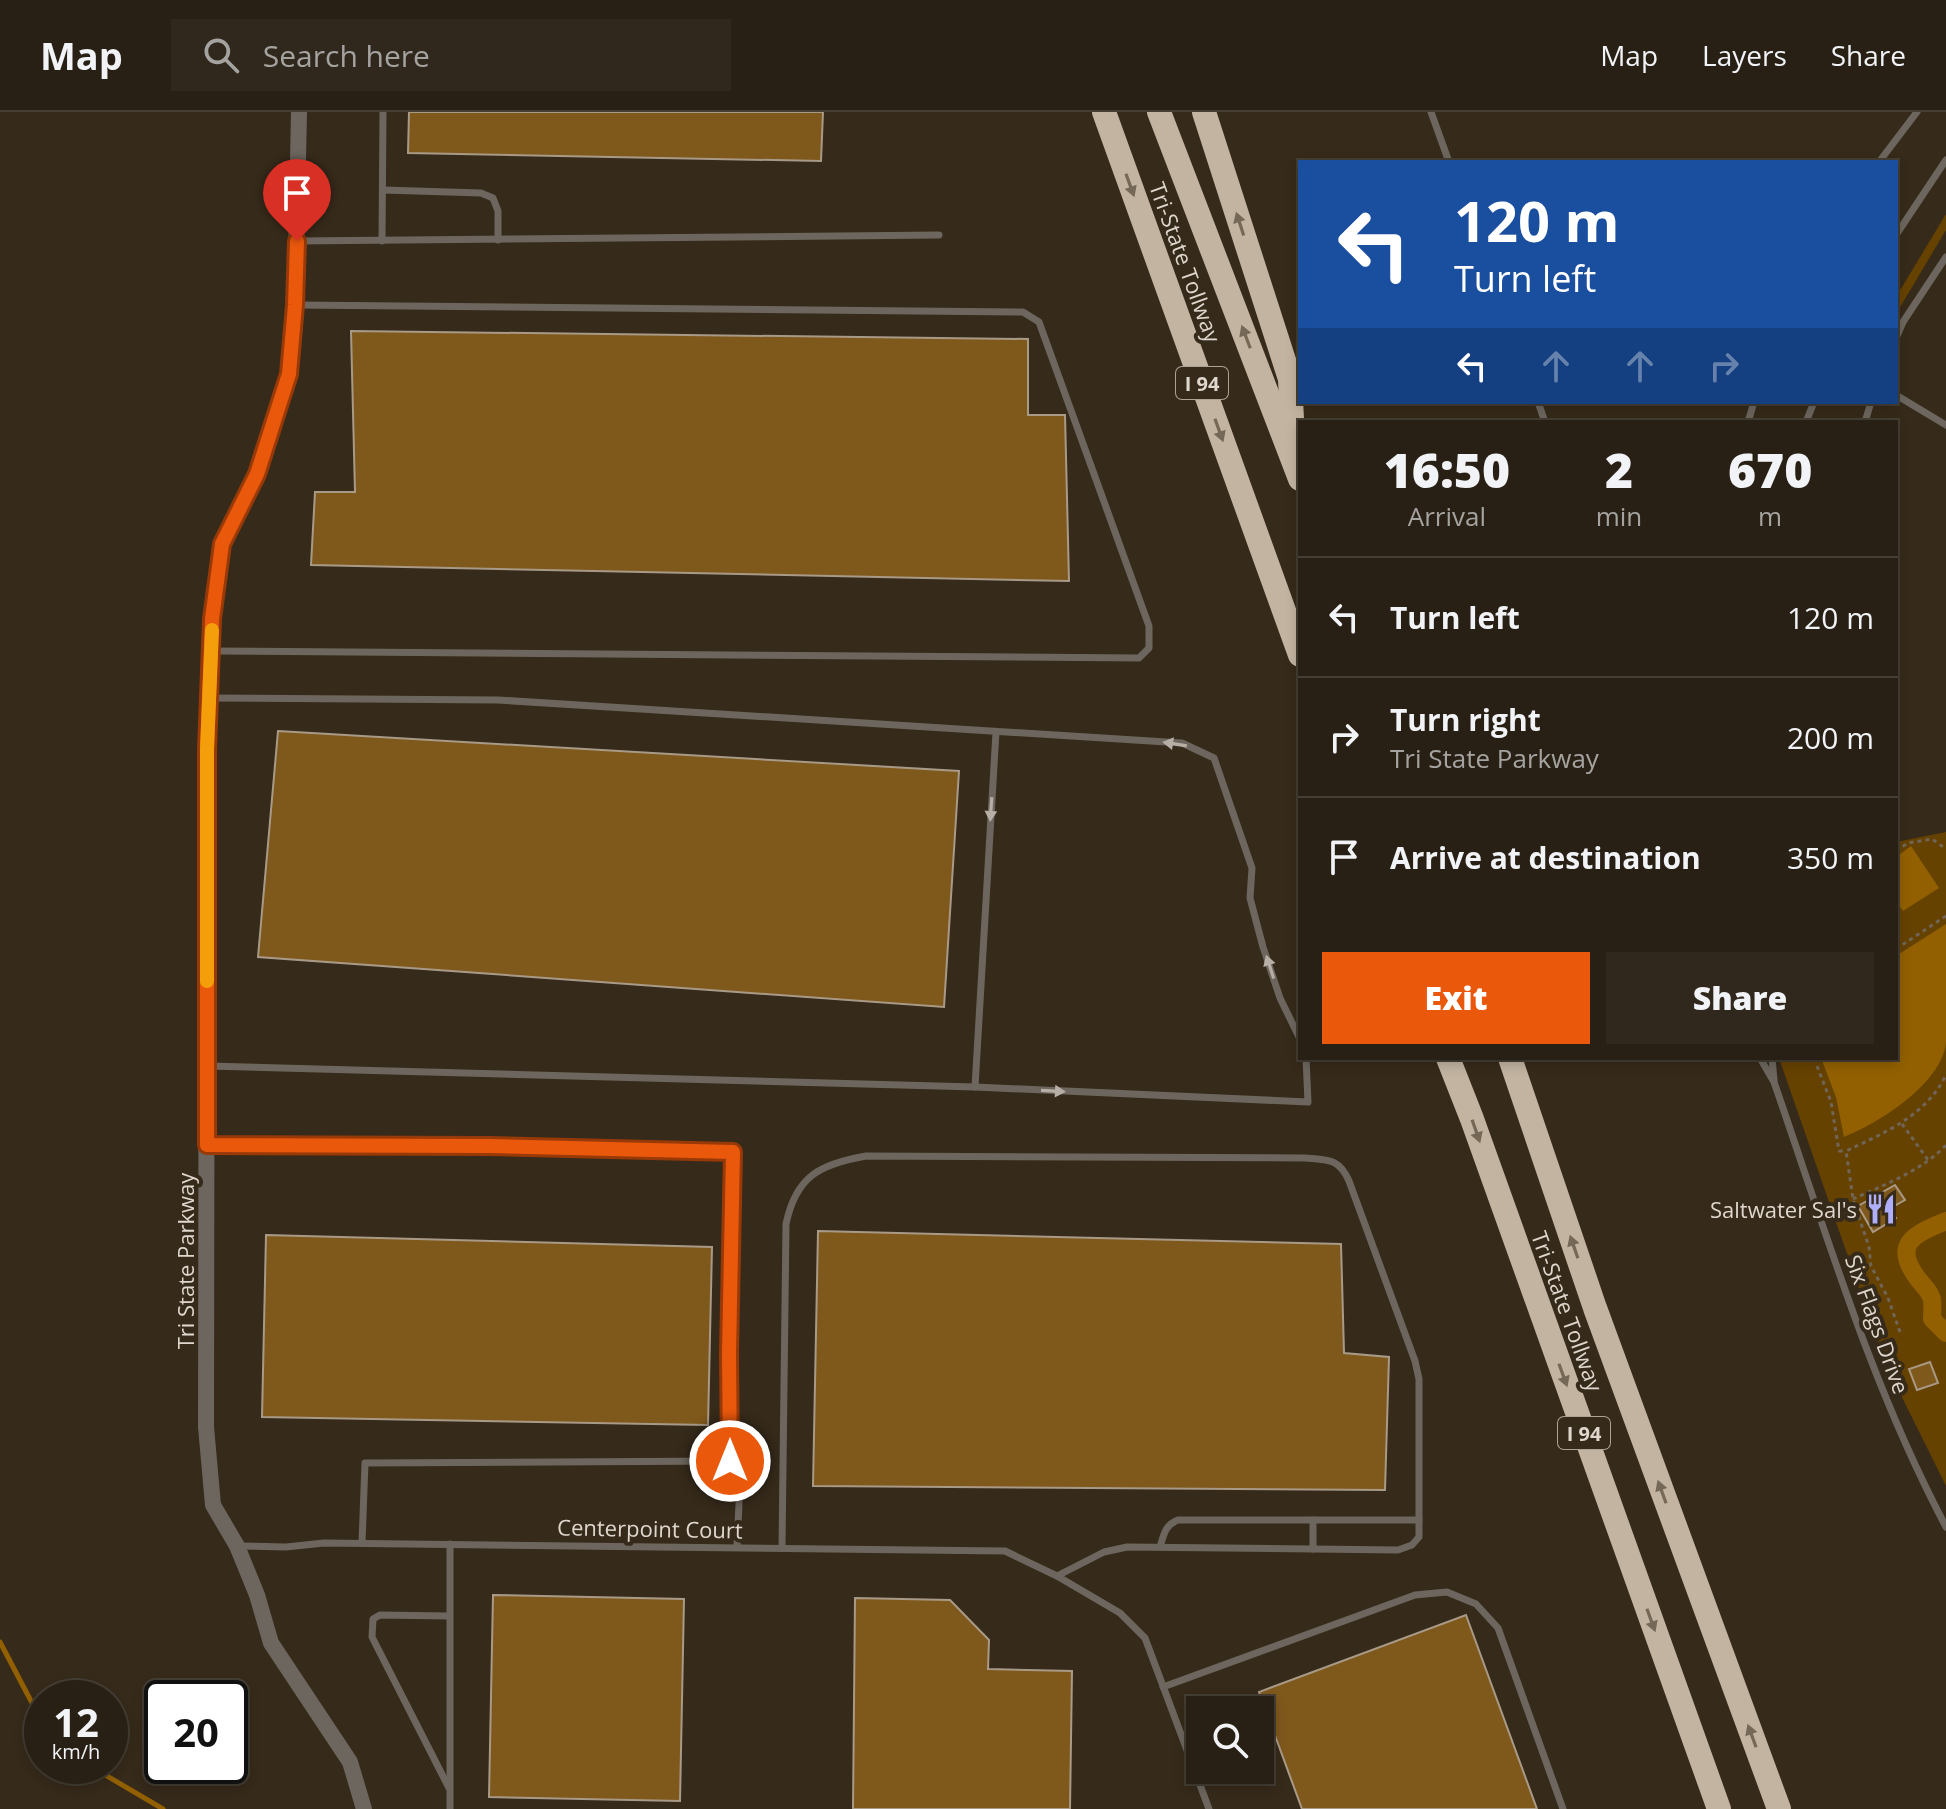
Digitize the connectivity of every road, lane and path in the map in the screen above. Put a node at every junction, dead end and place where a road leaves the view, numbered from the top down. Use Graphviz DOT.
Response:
graph roads {
  1 [pos="299,112"];
  2 [pos="383,112"];
  3 [pos="1104,112"];
  4 [pos="1159,112"];
  5 [pos="1204,112"];
  6 [pos="1431,112"];
  7 [pos="1917,112"];
  8 [pos="1448,160"];
  9 [pos="1881,160"];
  10 [pos="1946,160"];
  11 [pos="383,190"];
  12 [pos="1898,232"];
  13 [pos="939,235"];
  14 [pos="498,240"];
  15 [pos="297,241"];
  16 [pos="382,241"];
  17 [pos="1946,257"];
  18 [pos="295,305"];
  19 [pos="1898,333"];
  20 [pos="1898,396"];
  21 [pos="1946,425"];
  22 [pos="1297,470"];
  23 [pos="1298,649"];
  24 [pos="211,651"];
  25 [pos="209,698"];
  26 [pos="996,732"];
  27 [pos="1946,849"];
  28 [pos="1898,850"];
  29 [pos="1946,916"];
  30 [pos="1898,948"];
  31 [pos="1298,1035"];
  32 [pos="1306,1060"];
  33 [pos="1449,1060"];
  34 [pos="1511,1060"];
  35 [pos="1761,1060"];
  36 [pos="1772,1060"];
  37 [pos="207,1066"];
  38 [pos="1817,1066"];
  39 [pos="1946,1075"];
  40 [pos="1774,1082"];
  41 [pos="975,1087"];
  42 [pos="1939,1089"];
  43 [pos="1946,1095"];
  44 [pos="1902,1124"];
  45 [pos="207,1145"];
  46 [pos="1946,1145"];
  47 [pos="1846,1151"];
  48 [pos="1928,1160"];
  49 [pos="1853,1199"];
  50 [pos="1900,1332"];
  51 [pos="730,1461"];
  52 [pos="1313,1520"];
  53 [pos="1419,1520"];
  54 [pos="1946,1527"];
  55 [pos="362,1543"];
  56 [pos="450,1544"];
  57 [pos="237,1546"];
  58 [pos="737,1547"];
  59 [pos="1160,1547"];
  60 [pos="782,1548"];
  61 [pos="1313,1549"];
  62 [pos="1057,1576"];
  63 [pos="449,1616"];
  64 [pos="1163,1687"];
  65 [pos="449,1788"];
  66 [pos="364,1809"];
  67 [pos="450,1809"];
  68 [pos="1209,1809"];
  69 [pos="1563,1809"];
  70 [pos="1719,1809"];
  71 [pos="1779,1809"];
  1 -- 15 [label="street, Tri State Parkway"];
  2 -- 11 [label="lane"];
  3 -- 23 [label="highway, Tri-State Tollway / I 94, one-way"];
  22 -- 4 [label="highway, Tri-State Tollway / I 94, one-way"];
  22 -- 5 [label="highway, one-way"];
  6 -- 8 [label="lane"];
  7 -- 9 [label="lane"];
  10 -- 12 [label="lane"];
  11 -- 14 [label="lane"];
  11 -- 16 [label="lane"];
  13 -- 14 [label="lane"];
  14 -- 16 [label="lane"];
  15 -- 16 [label="lane"];
  15 -- 18 [label="street, Tri State Parkway"];
  17 -- 19 [label="lane"];
  18 -- 24 [label="street, Tri State Parkway"];
  18 -- 24 [label="lane"];
  20 -- 21 [label="lane"];
  24 -- 25 [label="street, Tri State Parkway"];
  25 -- 26 [label="lane"];
  25 -- 37 [label="street, Tri State Parkway"];
  31 -- 26 [label="lane, one-way"];
  26 -- 41 [label="lane, one-way"];
  27 -- 28 [label="path"];
  29 -- 30 [label="path"];
  41 -- 32 [label="lane, one-way"];
  33 -- 70 [label="highway, Tri-State Tollway / I 94, one-way"];
  71 -- 34 [label="highway, Tri-State Tollway / I 94, one-way"];
  35 -- 40 [label="lane, Six Flags Drive"];
  36 -- 40 [label="lane, Six Flags Drive"];
  37 -- 41 [label="lane"];
  37 -- 45 [label="street, Tri State Parkway"];
  38 -- 47 [label="path"];
  39 -- 42 [label="path"];
  40 -- 54 [label="lane, Six Flags Drive"];
  42 -- 43 [label="path"];
  42 -- 44 [label="path"];
  44 -- 47 [label="path"];
  44 -- 48 [label="path"];
  45 -- 51 [label="lane"];
  45 -- 57 [label="street, Tri State Parkway"];
  46 -- 48 [label="path"];
  47 -- 49 [label="path"];
  48 -- 49 [label="path"];
  49 -- 50 [label="path"];
  51 -- 55 [label="lane"];
  51 -- 58 [label="lane"];
  52 -- 53 [label="lane"];
  52 -- 59 [label="lane"];
  52 -- 61 [label="lane"];
  53 -- 60 [label="lane"];
  53 -- 61 [label="lane"];
  55 -- 56 [label="lane, Centerpoint Court"];
  55 -- 57 [label="lane, Centerpoint Court"];
  56 -- 58 [label="lane, Centerpoint Court"];
  56 -- 63 [label="lane"];
  57 -- 66 [label="street, Tri State Parkway"];
  58 -- 60 [label="lane, Centerpoint Court"];
  59 -- 61 [label="lane"];
  59 -- 62 [label="lane"];
  60 -- 62 [label="lane, Centerpoint Court"];
  62 -- 64 [label="lane, Centerpoint Court"];
  63 -- 65 [label="lane"];
  63 -- 65 [label="lane"];
  64 -- 68 [label="lane, Centerpoint Court"];
  64 -- 69 [label="lane"];
  65 -- 67 [label="lane"];
}
